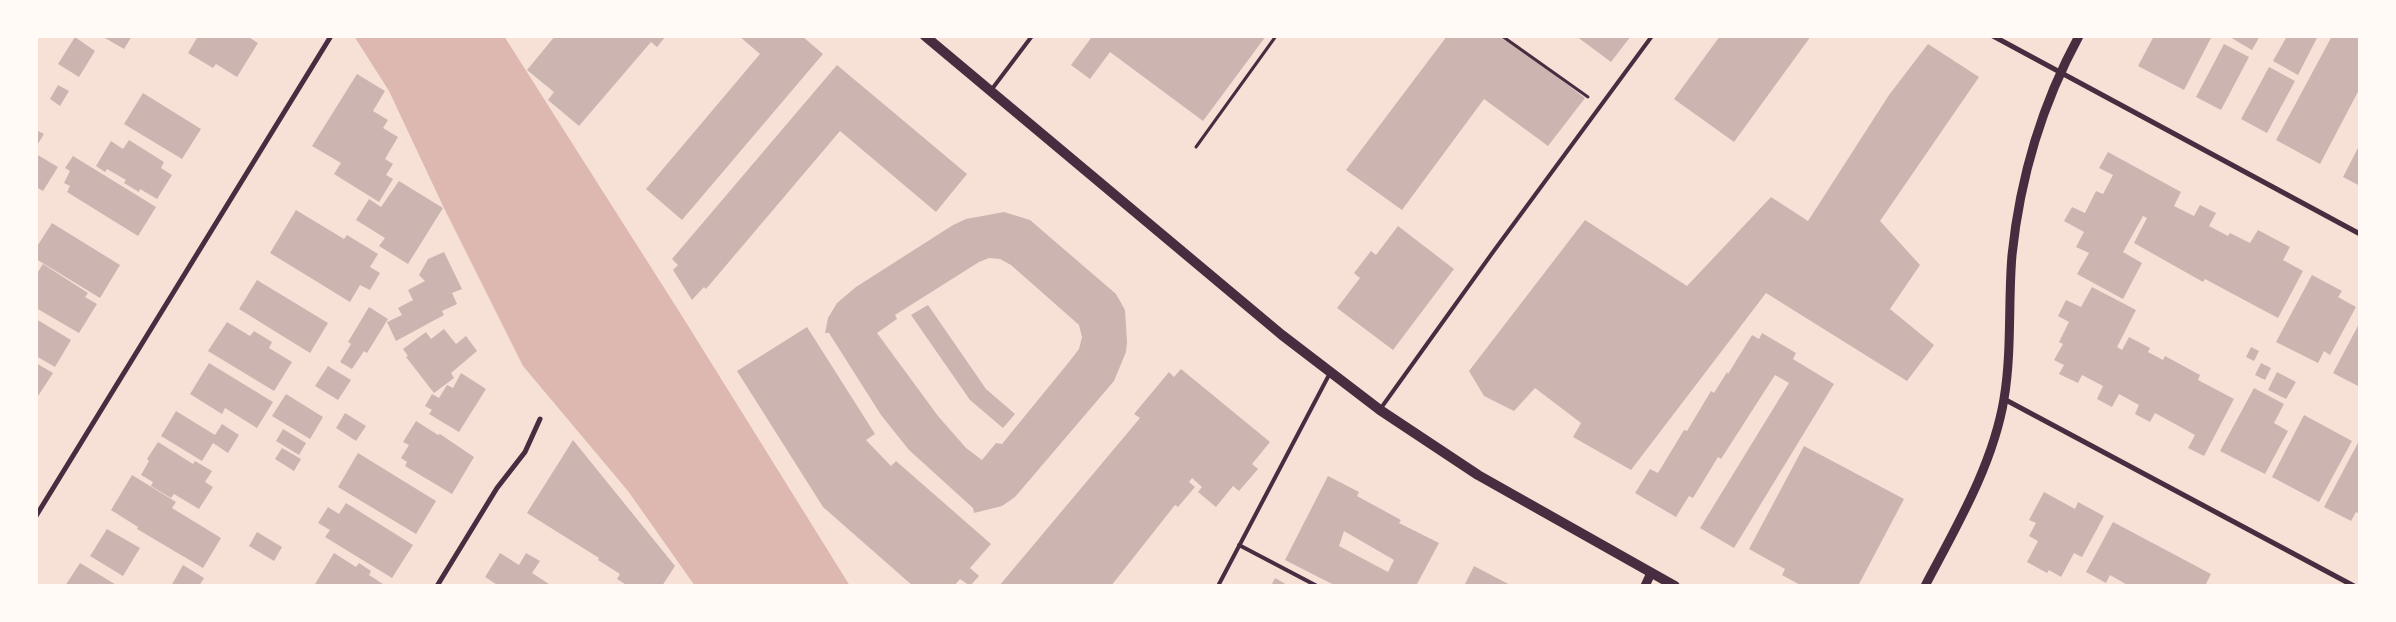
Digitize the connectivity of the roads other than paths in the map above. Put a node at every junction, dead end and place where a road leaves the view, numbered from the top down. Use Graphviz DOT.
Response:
graph roads {
  1 [pos="331,36"];
  2 [pos="925,36"];
  3 [pos="1032,36"];
  4 [pos="1652,36"];
  5 [pos="1993,36"];
  6 [pos="2079,36"];
  7 [pos="2060,72"];
  8 [pos="990,91"];
  9 [pos="2360,234"];
  10 [pos="1330,373"];
  11 [pos="2004,399"];
  12 [pos="1380,410"];
  13 [pos="540,419"];
  14 [pos="36,516"];
  15 [pos="1239,545"];
  16 [pos="1651,573"];
  17 [pos="437,586"];
  18 [pos="1218,586"];
  19 [pos="1317,586"];
  20 [pos="1644,586"];
  21 [pos="1675,586"];
  22 [pos="1925,586"];
  23 [pos="2354,586"];
  1 -- 14 [label="street"];
  2 -- 8 [label="main road"];
  3 -- 8 [label="lane"];
  4 -- 12 [label="lane"];
  5 -- 7 [label="street"];
  6 -- 7 [label="street"];
  7 -- 9 [label="street"];
  7 -- 11 [label="street"];
  8 -- 10 [label="main road"];
  10 -- 12 [label="main road"];
  10 -- 15 [label="lane"];
  11 -- 22 [label="street"];
  11 -- 23 [label="street"];
  12 -- 16 [label="main road"];
  13 -- 17 [label="street"];
  15 -- 18 [label="lane"];
  15 -- 19 [label="lane"];
  16 -- 20 [label="street"];
  16 -- 21 [label="main road"];
}
